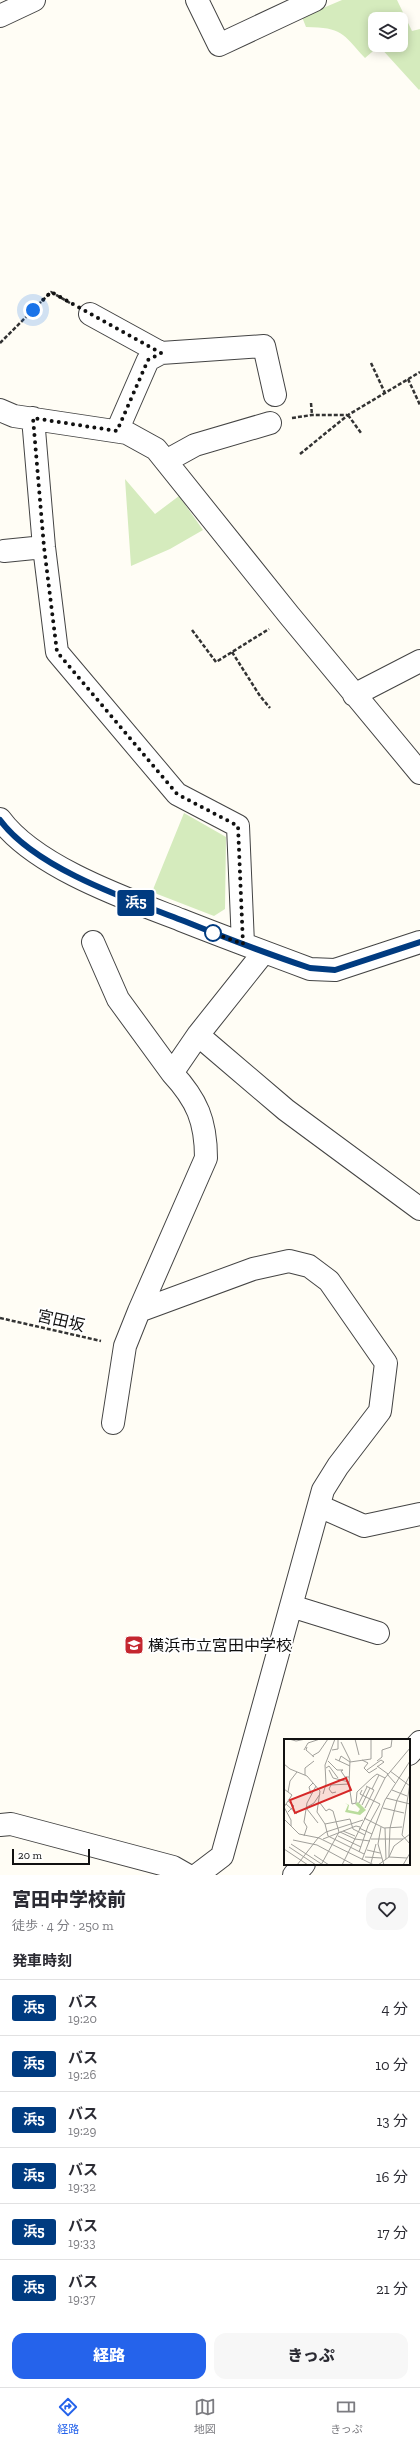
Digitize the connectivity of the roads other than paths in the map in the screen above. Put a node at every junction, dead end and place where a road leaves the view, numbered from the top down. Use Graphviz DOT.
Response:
graph roads {
  1 [pos="34,0"];
  2 [pos="198,0"];
  3 [pos="315,0"];
  4 [pos="0,16"];
  5 [pos="90,314"];
  6 [pos="161,353"];
  7 [pos="275,395"];
  8 [pos="0,410"];
  9 [pos="33,418"];
  10 [pos="270,423"];
  11 [pos="117,431"];
  12 [pos="166,461"];
  13 [pos="44,547"];
  14 [pos="4,551"];
  15 [pos="420,661"];
  16 [pos="354,695"];
  17 [pos="420,773"];
  18 [pos="4,830"];
  19 [pos="93,942"];
  20 [pos="420,942"];
  21 [pos="243,944"];
  22 [pos="264,952"];
  23 [pos="198,1035"];
  24 [pos="172,1073"];
  25 [pos="420,1208"];
  26 [pos="139,1311"];
  27 [pos="113,1423"];
  28 [pos="319,1506"];
  29 [pos="420,1514"];
  30 [pos="291,1606"];
  31 [pos="378,1633"];
  32 [pos="420,1742"];
  33 [pos="410,1753"];
  34 [pos="0,1824"];
  35 [pos="303,1865"];
  36 [pos="187,1875"];
  37 [pos="197,1875"];
  38 [pos="294,1875"];
  1 -- 4 [label="street"];
  2 -- 3 [label="street"];
  5 -- 6 [label="street"];
  6 -- 7 [label="street"];
  6 -- 11 [label="street"];
  8 -- 9 [label="street"];
  9 -- 11 [label="street"];
  9 -- 13 [label="street"];
  10 -- 12 [label="street"];
  11 -- 12 [label="street"];
  12 -- 16 [label="street"];
  13 -- 14 [label="street"];
  13 -- 21 [label="street"];
  15 -- 16 [label="street"];
  16 -- 17 [label="street"];
  18 -- 21 [label="street"];
  19 -- 24 [label="street"];
  20 -- 22 [label="street"];
  21 -- 22 [label="street"];
  22 -- 23 [label="street"];
  23 -- 24 [label="street"];
  23 -- 25 [label="street"];
  24 -- 26 [label="street"];
  26 -- 27 [label="street"];
  26 -- 28 [label="street"];
  28 -- 29 [label="street"];
  28 -- 30 [label="street"];
  30 -- 31 [label="street"];
  30 -- 37 [label="street"];
  32 -- 33 [label="street"];
  34 -- 36 [label="street"];
  35 -- 38 [label="street"];
}
